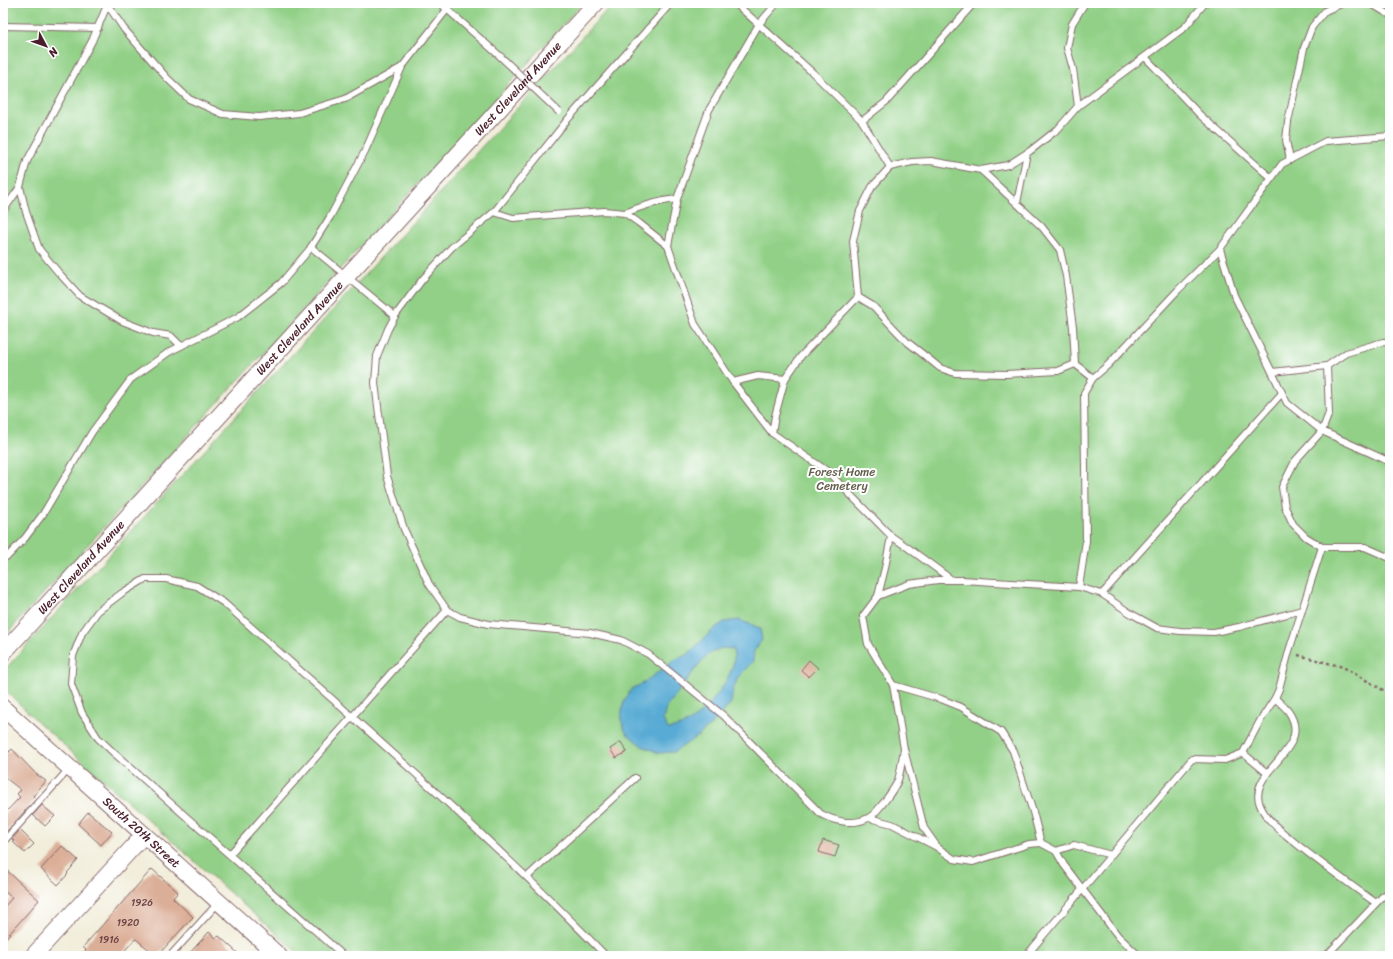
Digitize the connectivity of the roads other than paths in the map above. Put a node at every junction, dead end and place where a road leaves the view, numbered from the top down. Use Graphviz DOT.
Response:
graph roads {
  1 [pos="440,3"];
  2 [pos="452,3"];
  3 [pos="596,3"];
  4 [pos="671,3"];
  5 [pos="735,3"];
  6 [pos="777,3"];
  7 [pos="974,3"];
  8 [pos="1085,3"];
  9 [pos="1205,3"];
  10 [pos="1343,3"];
  11 [pos="1368,3"];
  12 [pos="108,4"];
  13 [pos="447,9"];
  14 [pos="1390,15"];
  15 [pos="759,24"];
  16 [pos="3,26"];
  17 [pos="98,28"];
  18 [pos="1145,57"];
  19 [pos="402,67"];
  20 [pos="1078,106"];
  21 [pos="568,119"];
  22 [pos="862,121"];
  23 [pos="1390,136"];
  24 [pos="1027,153"];
  25 [pos="1290,160"];
  26 [pos="890,167"];
  27 [pos="981,170"];
  28 [pos="1272,178"];
  29 [pos="20,188"];
  30 [pos="677,199"];
  31 [pos="1017,203"];
  32 [pos="3,211"];
  33 [pos="494,212"];
  34 [pos="625,214"];
  35 [pos="668,246"];
  36 [pos="311,247"];
  37 [pos="1220,249"];
  38 [pos="346,277"];
  39 [pos="858,297"];
  40 [pos="395,316"];
  41 [pos="1390,343"];
  42 [pos="181,346"];
  43 [pos="1075,364"];
  44 [pos="1327,366"];
  45 [pos="1272,372"];
  46 [pos="1093,378"];
  47 [pos="785,379"];
  48 [pos="733,382"];
  49 [pos="1282,393"];
  50 [pos="1322,431"];
  51 [pos="772,433"];
  52 [pos="1390,462"];
  53 [pos="890,536"];
  54 [pos="1322,547"];
  55 [pos="3,558"];
  56 [pos="1390,558"];
  57 [pos="952,580"];
  58 [pos="1079,587"];
  59 [pos="1102,594"];
  60 [pos="878,596"];
  61 [pos="447,610"];
  62 [pos="1302,610"];
  63 [pos="3,653"];
  64 [pos="893,685"];
  65 [pos="1275,698"];
  66 [pos="3,708"];
  67 [pos="353,718"];
  68 [pos="904,749"];
  69 [pos="1243,753"];
  70 [pos="70,768"];
  71 [pos="1267,773"];
  72 [pos="635,778"];
  73 [pos="869,818"];
  74 [pos="144,835"];
  75 [pos="4,840"];
  76 [pos="1041,844"];
  77 [pos="938,848"];
  78 [pos="1056,851"];
  79 [pos="230,854"];
  80 [pos="1111,855"];
  81 [pos="527,877"];
  82 [pos="1082,889"];
  83 [pos="1390,892"];
  84 [pos="219,902"];
  85 [pos="1376,903"];
  86 [pos="33,956"];
  87 [pos="170,956"];
  88 [pos="279,956"];
  89 [pos="344,956"];
  90 [pos="606,956"];
  91 [pos="1026,956"];
  92 [pos="1139,956"];
  93 [pos="1326,956"];
  1 -- 13 [label="lane"];
  2 -- 13 [label="lane"];
  3 -- 38 [label="street, West Cleveland Avenue"];
  4 -- 21 [label="lane"];
  5 -- 15 [label="lane"];
  6 -- 15 [label="lane"];
  7 -- 22 [label="lane"];
  8 -- 20 [label="lane"];
  9 -- 18 [label="lane"];
  10 -- 25 [label="lane"];
  11 -- 14 [label="lane"];
  12 -- 17 [label="lane"];
  12 -- 19 [label="lane"];
  13 -- 19 [label="lane"];
  13 -- 21 [label="lane, bridge"];
  15 -- 22 [label="lane"];
  15 -- 30 [label="lane"];
  16 -- 17 [label="lane"];
  17 -- 29 [label="lane"];
  18 -- 20 [label="lane"];
  18 -- 28 [label="lane"];
  19 -- 36 [label="lane"];
  20 -- 24 [label="lane"];
  21 -- 33 [label="lane"];
  22 -- 26 [label="lane"];
  23 -- 25 [label="lane"];
  24 -- 27 [label="lane"];
  24 -- 31 [label="lane"];
  25 -- 28 [label="lane"];
  26 -- 27 [label="lane"];
  26 -- 39 [label="lane"];
  27 -- 31 [label="lane"];
  28 -- 37 [label="lane"];
  29 -- 32 [label="lane"];
  29 -- 42 [label="lane"];
  30 -- 34 [label="lane"];
  30 -- 35 [label="lane"];
  31 -- 43 [label="lane"];
  33 -- 34 [label="lane"];
  33 -- 40 [label="lane"];
  34 -- 35 [label="lane"];
  35 -- 48 [label="lane"];
  36 -- 38 [label="lane"];
  36 -- 42 [label="lane"];
  37 -- 45 [label="lane"];
  37 -- 46 [label="lane"];
  38 -- 40 [label="lane"];
  38 -- 63 [label="street, West Cleveland Avenue"];
  39 -- 43 [label="lane"];
  39 -- 47 [label="lane"];
  40 -- 61 [label="lane"];
  41 -- 44 [label="lane"];
  42 -- 55 [label="lane"];
  43 -- 46 [label="lane"];
  44 -- 45 [label="lane"];
  44 -- 50 [label="lane"];
  45 -- 49 [label="lane"];
  46 -- 58 [label="lane"];
  47 -- 48 [label="lane"];
  47 -- 51 [label="lane"];
  48 -- 51 [label="lane"];
  49 -- 50 [label="lane"];
  49 -- 59 [label="lane"];
  50 -- 52 [label="lane"];
  50 -- 54 [label="lane"];
  51 -- 53 [label="lane"];
  53 -- 57 [label="lane"];
  53 -- 60 [label="lane"];
  54 -- 56 [label="lane"];
  54 -- 62 [label="lane"];
  57 -- 58 [label="lane"];
  57 -- 60 [label="lane"];
  58 -- 59 [label="lane"];
  59 -- 62 [label="lane"];
  60 -- 64 [label="lane"];
  61 -- 67 [label="lane"];
  61 -- 73 [label="lane"];
  62 -- 65 [label="lane"];
  64 -- 68 [label="lane"];
  64 -- 76 [label="lane"];
  65 -- 69 [label="lane"];
  65 -- 71 [label="lane"];
  66 -- 70 [label="street, South 20th Street"];
  67 -- 79 [label="lane"];
  67 -- 79 [label="lane"];
  67 -- 81 [label="lane"];
  68 -- 73 [label="lane"];
  68 -- 77 [label="lane"];
  69 -- 71 [label="lane"];
  69 -- 80 [label="lane"];
  70 -- 74 [label="street, South 20th Street"];
  70 -- 75 [label="lane"];
  71 -- 85 [label="lane"];
  72 -- 81 [label="lane"];
  73 -- 77 [label="lane"];
  74 -- 84 [label="street, South 20th Street"];
  74 -- 86 [label="street"];
  76 -- 77 [label="lane"];
  76 -- 78 [label="lane"];
  78 -- 80 [label="lane"];
  78 -- 82 [label="lane"];
  79 -- 89 [label="lane"];
  80 -- 82 [label="lane"];
  81 -- 90 [label="lane"];
  82 -- 91 [label="lane"];
  82 -- 92 [label="lane"];
  83 -- 85 [label="lane"];
  84 -- 87 [label="lane"];
  84 -- 88 [label="street, South 20th Street"];
  85 -- 93 [label="lane"];
}
